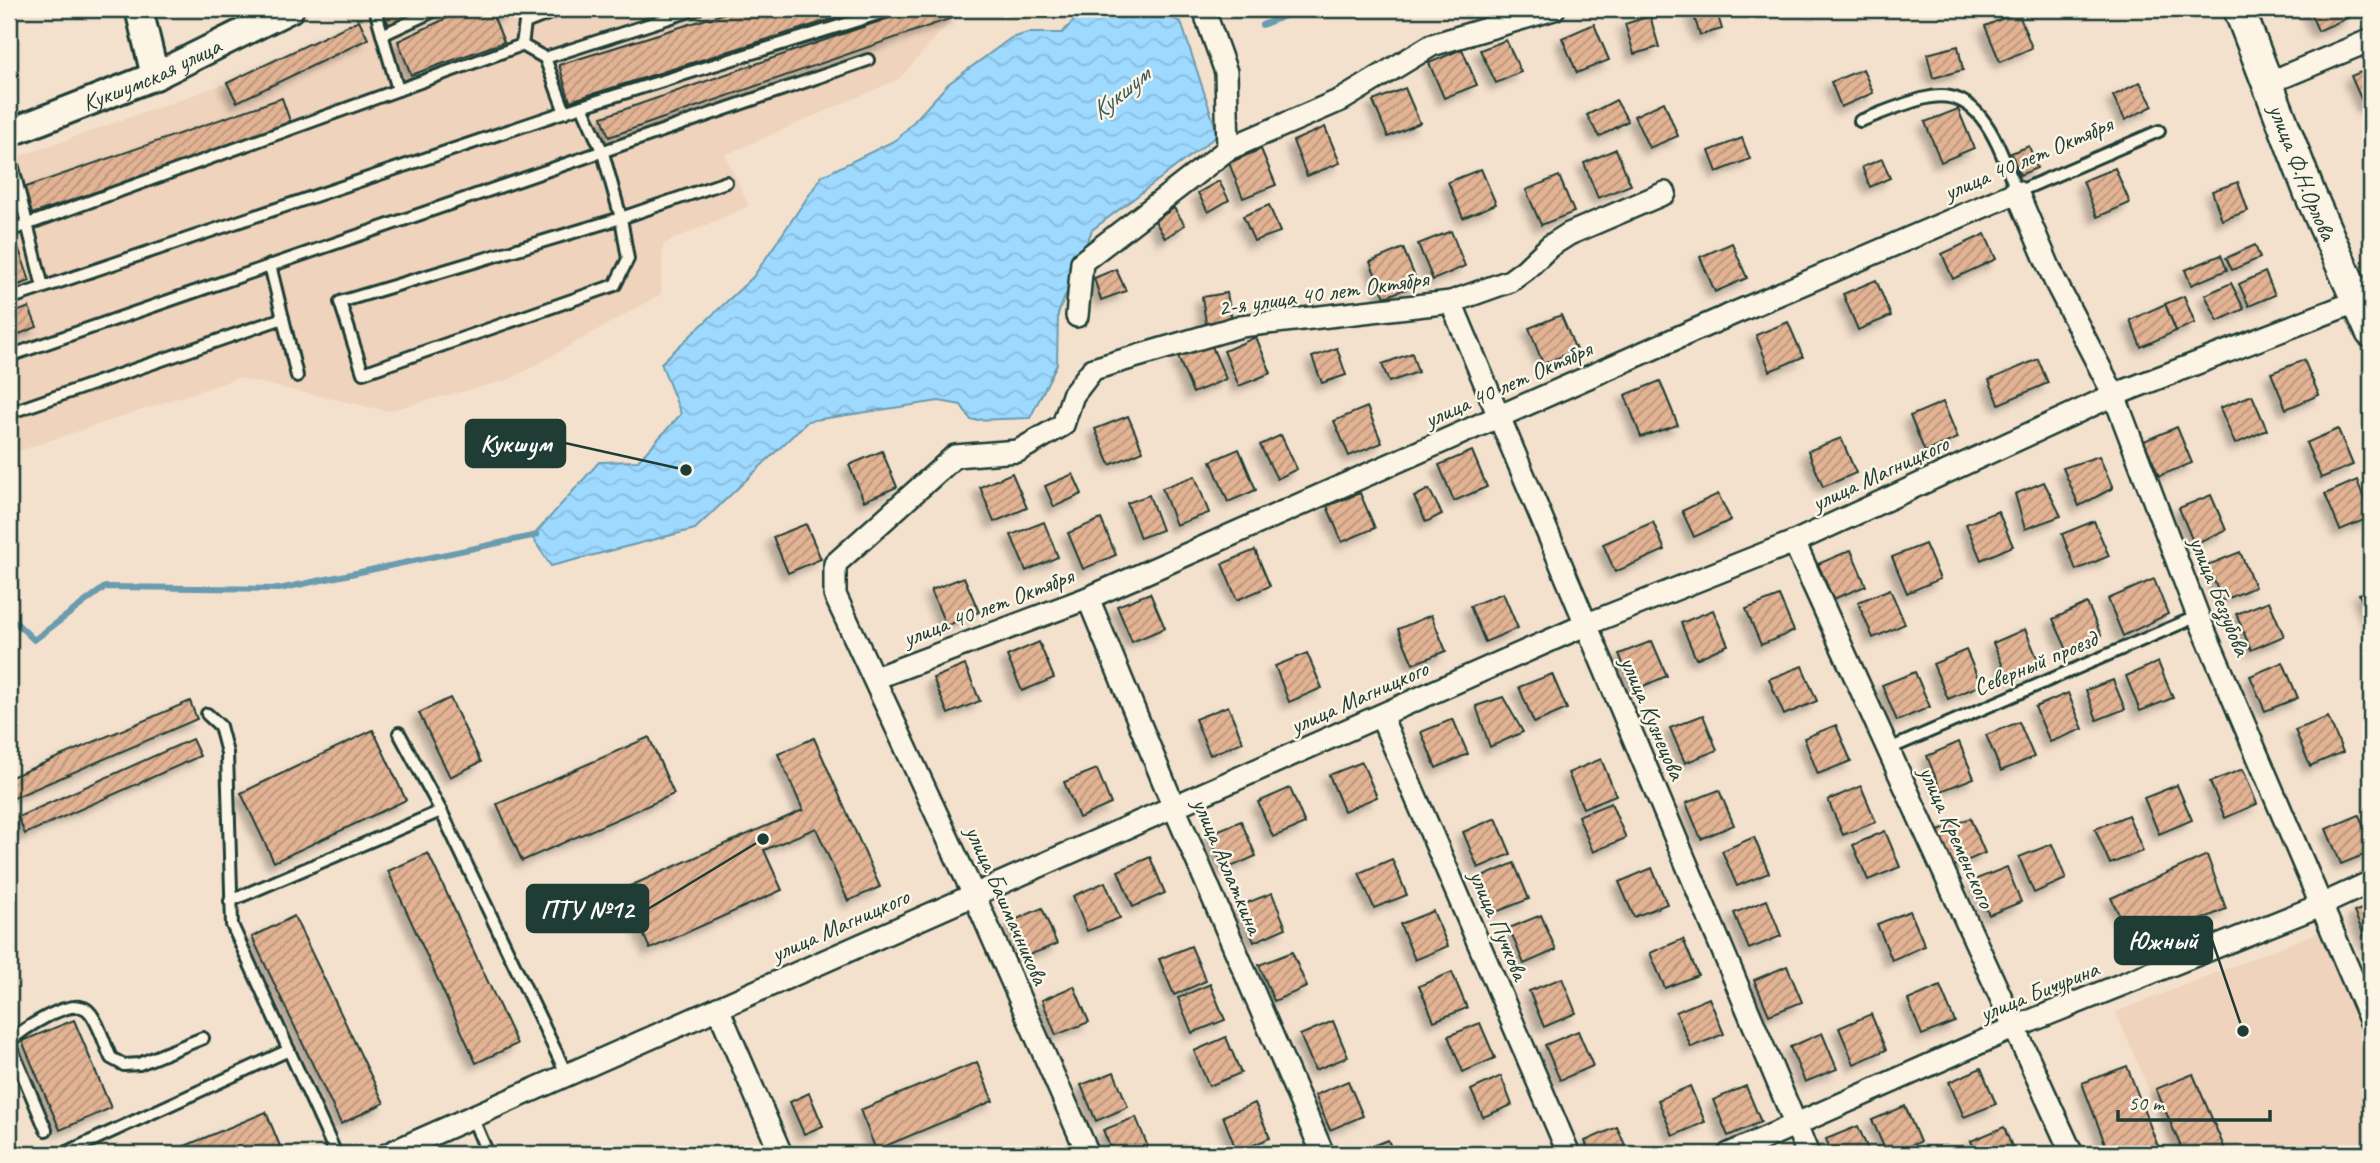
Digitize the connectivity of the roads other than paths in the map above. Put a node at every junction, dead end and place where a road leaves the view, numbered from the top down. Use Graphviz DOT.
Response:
graph roads {
  1 [pos="139,9"];
  2 [pos="290,9"];
  3 [pos="374,9"];
  4 [pos="438,9"];
  5 [pos="560,9"];
  6 [pos="697,9"];
  7 [pos="894,9"];
  8 [pos="1206,9"];
  9 [pos="1554,9"];
  10 [pos="2239,9"];
  11 [pos="2259,9"];
  12 [pos="382,35"];
  13 [pos="2371,40"];
  14 [pos="522,45"];
  15 [pos="545,58"];
  16 [pos="868,60"];
  17 [pos="155,76"];
  18 [pos="2285,76"];
  19 [pos="398,90"];
  20 [pos="582,106"];
  21 [pos="565,112"];
  22 [pos="1860,121"];
  23 [pos="2159,131"];
  24 [pos="9,133"];
  25 [pos="1228,149"];
  26 [pos="9,152"];
  27 [pos="603,153"];
  28 [pos="726,182"];
  29 [pos="2017,192"];
  30 [pos="1665,193"];
  31 [pos="621,218"];
  32 [pos="28,225"];
  33 [pos="9,231"];
  34 [pos="270,265"];
  35 [pos="44,287"];
  36 [pos="2367,294"];
  37 [pos="9,299"];
  38 [pos="1451,302"];
  39 [pos="1077,316"];
  40 [pos="283,318"];
  41 [pos="2371,332"];
  42 [pos="9,356"];
  43 [pos="298,376"];
  44 [pos="2114,395"];
  45 [pos="9,413"];
  46 [pos="1497,418"];
  47 [pos="1794,542"];
  48 [pos="1088,598"];
  49 [pos="2197,616"];
  50 [pos="1585,625"];
  51 [pos="875,678"];
  52 [pos="207,713"];
  53 [pos="1381,716"];
  54 [pos="398,733"];
  55 [pos="1889,749"];
  56 [pos="1174,807"];
  57 [pos="441,811"];
  58 [pos="2371,882"];
  59 [pos="974,895"];
  60 [pos="230,901"];
  61 [pos="2321,905"];
  62 [pos="718,1008"];
  63 [pos="2371,1022"];
  64 [pos="2013,1028"];
  65 [pos="203,1038"];
  66 [pos="289,1050"];
  67 [pos="567,1075"];
  68 [pos="472,1117"];
  69 [pos="1796,1126"];
  70 [pos="46,1130"];
  71 [pos="65,1153"];
  72 [pos="336,1154"];
  73 [pos="388,1154"];
  74 [pos="488,1154"];
  75 [pos="780,1154"];
  76 [pos="1088,1154"];
  77 [pos="1323,1154"];
  78 [pos="1569,1154"];
  79 [pos="1729,1154"];
  80 [pos="1808,1154"];
  81 [pos="2072,1154"];
  1 -- 17 [label="street"];
  2 -- 17 [label="street, Кукшумская улица"];
  3 -- 12 [label="lane"];
  4 -- 12 [label="lane"];
  5 -- 14 [label="lane"];
  6 -- 15 [label="lane"];
  7 -- 20 [label="lane"];
  8 -- 25 [label="street"];
  9 -- 25 [label="street"];
  10 -- 36 [label="main road, улица Ф.Н.Орлова"];
  11 -- 18 [label="main road, улица Ф.Н.Орлова"];
  12 -- 19 [label="lane"];
  13 -- 18 [label="street"];
  14 -- 15 [label="lane"];
  14 -- 19 [label="lane"];
  15 -- 21 [label="lane"];
  16 -- 27 [label="lane"];
  17 -- 24 [label="street, Кукшумская улица"];
  18 -- 36 [label="main road, улица Ф.Н.Орлова"];
  19 -- 32 [label="lane"];
  20 -- 21 [label="lane"];
  20 -- 27 [label="lane"];
  21 -- 35 [label="lane"];
  22 -- 29 [label="lane"];
  23 -- 29 [label="lane, улица 40 лет Октября"];
  25 -- 39 [label="street"];
  26 -- 32 [label="lane"];
  27 -- 31 [label="lane"];
  27 -- 34 [label="lane"];
  28 -- 31 [label="lane"];
  29 -- 44 [label="street, улица Беззубова"];
  29 -- 46 [label="street, улица 40 лет Октября"];
  30 -- 38 [label="street, 2-я улица 40 лет Октября"];
  31 -- 31 [label="lane"];
  32 -- 33 [label="lane"];
  32 -- 35 [label="lane"];
  34 -- 40 [label="lane"];
  34 -- 42 [label="lane"];
  35 -- 37 [label="lane"];
  36 -- 41 [label="main road, улица Ф.Н.Орлова"];
  36 -- 44 [label="street, улица Магницкого"];
  38 -- 46 [label="street, улица Кузнецова"];
  38 -- 51 [label="street, 2-я улица 40 лет Октября"];
  40 -- 43 [label="lane"];
  40 -- 45 [label="lane"];
  44 -- 47 [label="street, улица Магницкого"];
  44 -- 49 [label="street, улица Беззубова"];
  46 -- 48 [label="street, улица 40 лет Октября"];
  46 -- 50 [label="street, улица Кузнецова"];
  47 -- 50 [label="street, улица Магницкого"];
  47 -- 55 [label="street, улица Кременского"];
  48 -- 51 [label="street, улица 40 лет Октября"];
  48 -- 56 [label="street, улица Ахлаткина"];
  49 -- 55 [label="lane, Северный проезд"];
  49 -- 61 [label="street, улица Беззубова"];
  50 -- 53 [label="street, улица Магницкого"];
  50 -- 69 [label="street, улица Кузнецова"];
  51 -- 59 [label="street, улица Башмачникова"];
  52 -- 60 [label="lane"];
  53 -- 56 [label="street, улица Магницкого"];
  53 -- 78 [label="street, улица Пучкова"];
  54 -- 57 [label="lane"];
  55 -- 64 [label="street, улица Кременского"];
  56 -- 59 [label="street, улица Магницкого"];
  56 -- 77 [label="street, улица Ахлаткина"];
  57 -- 60 [label="lane"];
  57 -- 67 [label="lane"];
  58 -- 61 [label="street, улица Бичурина"];
  59 -- 62 [label="street, улица Магницкого"];
  59 -- 76 [label="street, улица Башмачникова"];
  60 -- 66 [label="lane"];
  61 -- 63 [label="street, улица Беззубова"];
  61 -- 64 [label="street, улица Бичурина"];
  62 -- 67 [label="street, улица Магницкого"];
  62 -- 75 [label="street"];
  64 -- 69 [label="street, улица Бичурина"];
  64 -- 81 [label="street, улица Кременского"];
  65 -- 70 [label="lane"];
  66 -- 71 [label="lane"];
  66 -- 72 [label="lane"];
  67 -- 68 [label="street, улица Магницкого"];
  68 -- 73 [label="street, улица Магницкого"];
  68 -- 74 [label="lane"];
  69 -- 79 [label="street, улица Бичурина"];
  69 -- 80 [label="street, улица Кузнецова"];
}
